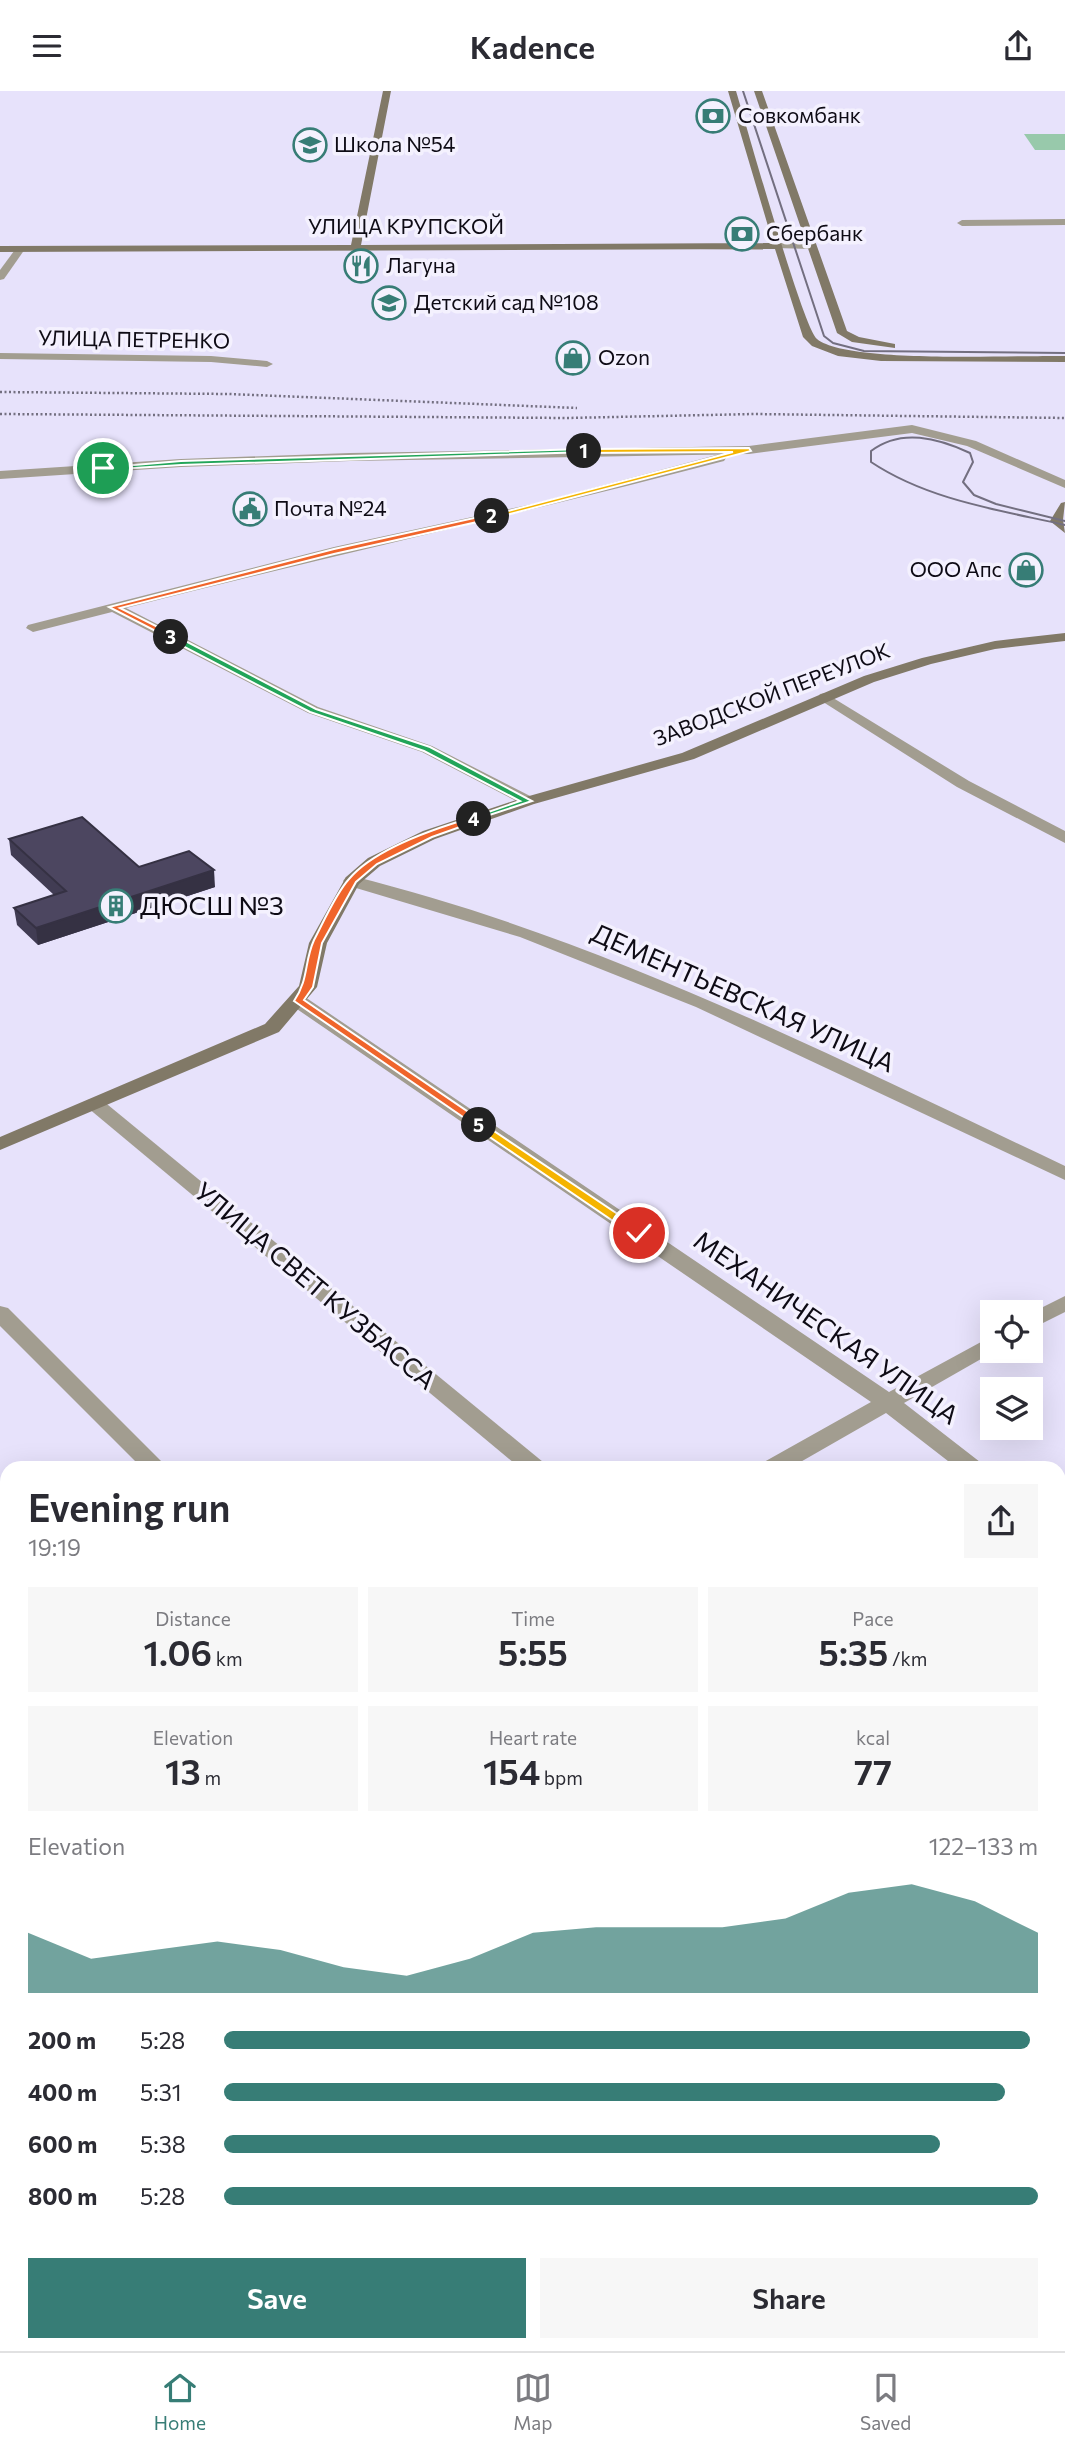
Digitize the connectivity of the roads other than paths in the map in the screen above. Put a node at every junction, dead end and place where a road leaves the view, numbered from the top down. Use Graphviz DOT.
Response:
graph roads {
  1 [pos="387,91"];
  2 [pos="733,91"];
  3 [pos="758,91"];
  4 [pos="1065,222"];
  5 [pos="962,223"];
  6 [pos="356,246"];
  7 [pos="779,246"];
  8 [pos="811,246"];
  9 [pos="0,249"];
  10 [pos="20,249"];
  11 [pos="0,277"];
  12 [pos="1065,347"];
  13 [pos="0,356"];
  14 [pos="1065,359"];
  15 [pos="267,364"];
  16 [pos="749,450"];
  17 [pos="0,475"];
  18 [pos="1065,484"];
  19 [pos="1065,506"];
  20 [pos="1065,529"];
  21 [pos="113,607"];
  22 [pos="33,628"];
  23 [pos="1065,637"];
  24 [pos="825,697"];
  25 [pos="528,801"];
  26 [pos="1065,838"];
  27 [pos="352,881"];
  28 [pos="299,1001"];
  29 [pos="94,1104"];
  30 [pos="0,1144"];
  31 [pos="1065,1174"];
  32 [pos="1065,1303"];
  33 [pos="0,1313"];
  34 [pos="1043,1315"];
  35 [pos="980,1350"];
  36 [pos="886,1401"];
  37 [pos="149,1461"];
  38 [pos="527,1461"];
  39 [pos="784,1461"];
  40 [pos="963,1461"];
  1 -- 6 [label="main road"];
  2 -- 7 [label="main road"];
  3 -- 8 [label="main road"];
  4 -- 5 [label="street"];
  6 -- 7 [label="main road, УЛИЦА КРУПСКОЙ"];
  6 -- 10 [label="main road, УЛИЦА КРУПСКОЙ"];
  7 -- 8 [label="street, УЛИЦА КРУПСКОЙ"];
  7 -- 14 [label="main road"];
  8 -- 12 [label="main road"];
  9 -- 10 [label="main road, УЛИЦА КРУПСКОЙ"];
  10 -- 11 [label="street"];
  13 -- 15 [label="street, УЛИЦА ПЕТРЕНКО"];
  16 -- 17 [label="street"];
  16 -- 18 [label="street"];
  16 -- 21 [label="street"];
  19 -- 20 [label="main road"];
  21 -- 22 [label="street"];
  21 -- 25 [label="street"];
  23 -- 24 [label="main road, ЗАВОДСКОЙ ПЕРЕУЛОК"];
  24 -- 25 [label="main road, ЗАВОДСКОЙ ПЕРЕУЛОК"];
  24 -- 26 [label="street"];
  25 -- 27 [label="main road, ЗАВОДСКОЙ ПЕРЕУЛОК"];
  27 -- 28 [label="main road, ЗАВОДСКОЙ ПЕРЕУЛОК"];
  27 -- 31 [label="street, ДЕМЕНТЬЕВСКАЯ УЛИЦА"];
  28 -- 29 [label="main road, ЗАВОДСКОЙ ПЕРЕУЛОК"];
  28 -- 36 [label="street, МЕХАНИЧЕСКАЯ УЛИЦА"];
  29 -- 30 [label="main road, ЗАВОДСКОЙ ПЕРЕУЛОК"];
  29 -- 38 [label="street, УЛИЦА СВЕТ КУЗБАССА"];
  32 -- 34 [label="street"];
  33 -- 37 [label="street"];
  35 -- 36 [label="street"];
  36 -- 39 [label="street"];
  36 -- 40 [label="street, МЕХАНИЧЕСКАЯ УЛИЦА"];
}
